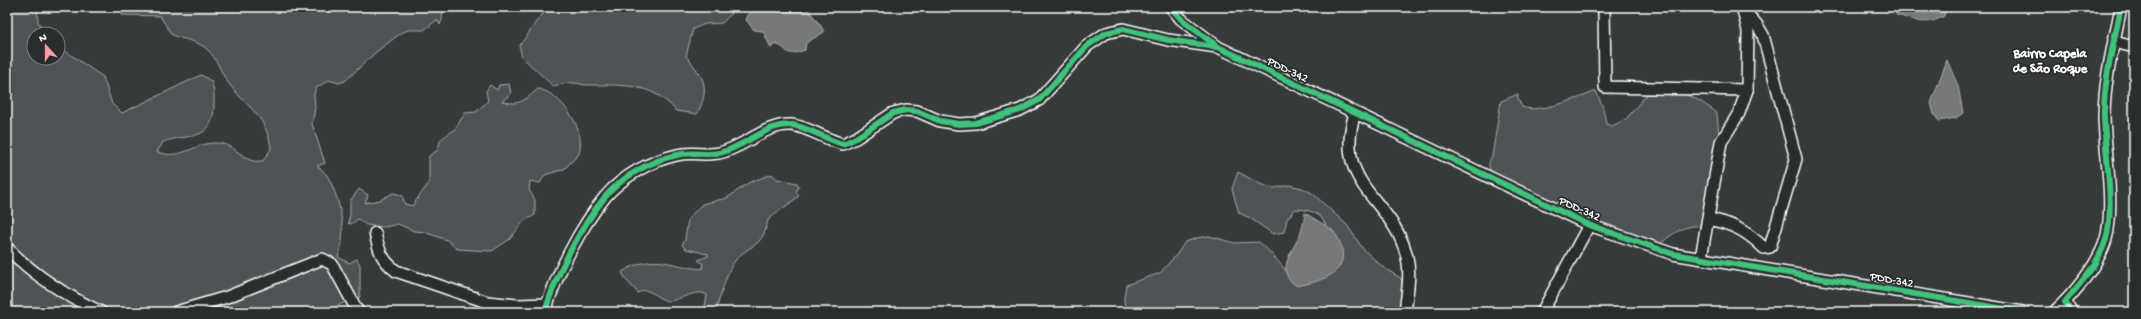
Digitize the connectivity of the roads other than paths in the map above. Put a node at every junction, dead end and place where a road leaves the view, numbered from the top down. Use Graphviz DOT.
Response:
graph roads {
  1 [pos="1170,7"];
  2 [pos="1604,7"];
  3 [pos="2121,7"];
  4 [pos="1742,8"];
  5 [pos="2114,42"];
  6 [pos="1218,47"];
  7 [pos="2134,47"];
  8 [pos="1747,90"];
  9 [pos="1355,113"];
  10 [pos="1708,219"];
  11 [pos="1589,225"];
  12 [pos="375,233"];
  13 [pos="7,248"];
  14 [pos="1701,258"];
  15 [pos="2065,302"];
  16 [pos="546,308"];
  17 [pos="101,312"];
  18 [pos="176,312"];
  19 [pos="358,312"];
  20 [pos="1405,312"];
  21 [pos="1542,312"];
  22 [pos="2023,312"];
  23 [pos="2054,312"];
  24 [pos="2072,312"];
  1 -- 6 [label="street, PDD-342 / PDD-342"];
  2 -- 8 [label="street"];
  3 -- 5 [label="street"];
  4 -- 8 [label="street"];
  4 -- 10 [label="street"];
  5 -- 7 [label="street"];
  5 -- 15 [label="street"];
  6 -- 9 [label="street, PDD-342 / PDD-342"];
  6 -- 16 [label="street"];
  8 -- 10 [label="street"];
  9 -- 11 [label="street, PDD-342 / PDD-342"];
  9 -- 20 [label="street"];
  10 -- 14 [label="street"];
  11 -- 14 [label="street, PDD-342 / PDD-342"];
  11 -- 21 [label="street"];
  12 -- 16 [label="street"];
  13 -- 17 [label="street"];
  14 -- 22 [label="street, PDD-342 / PDD-342"];
  15 -- 23 [label="street"];
  15 -- 24 [label="street"];
  18 -- 19 [label="street"];
}
